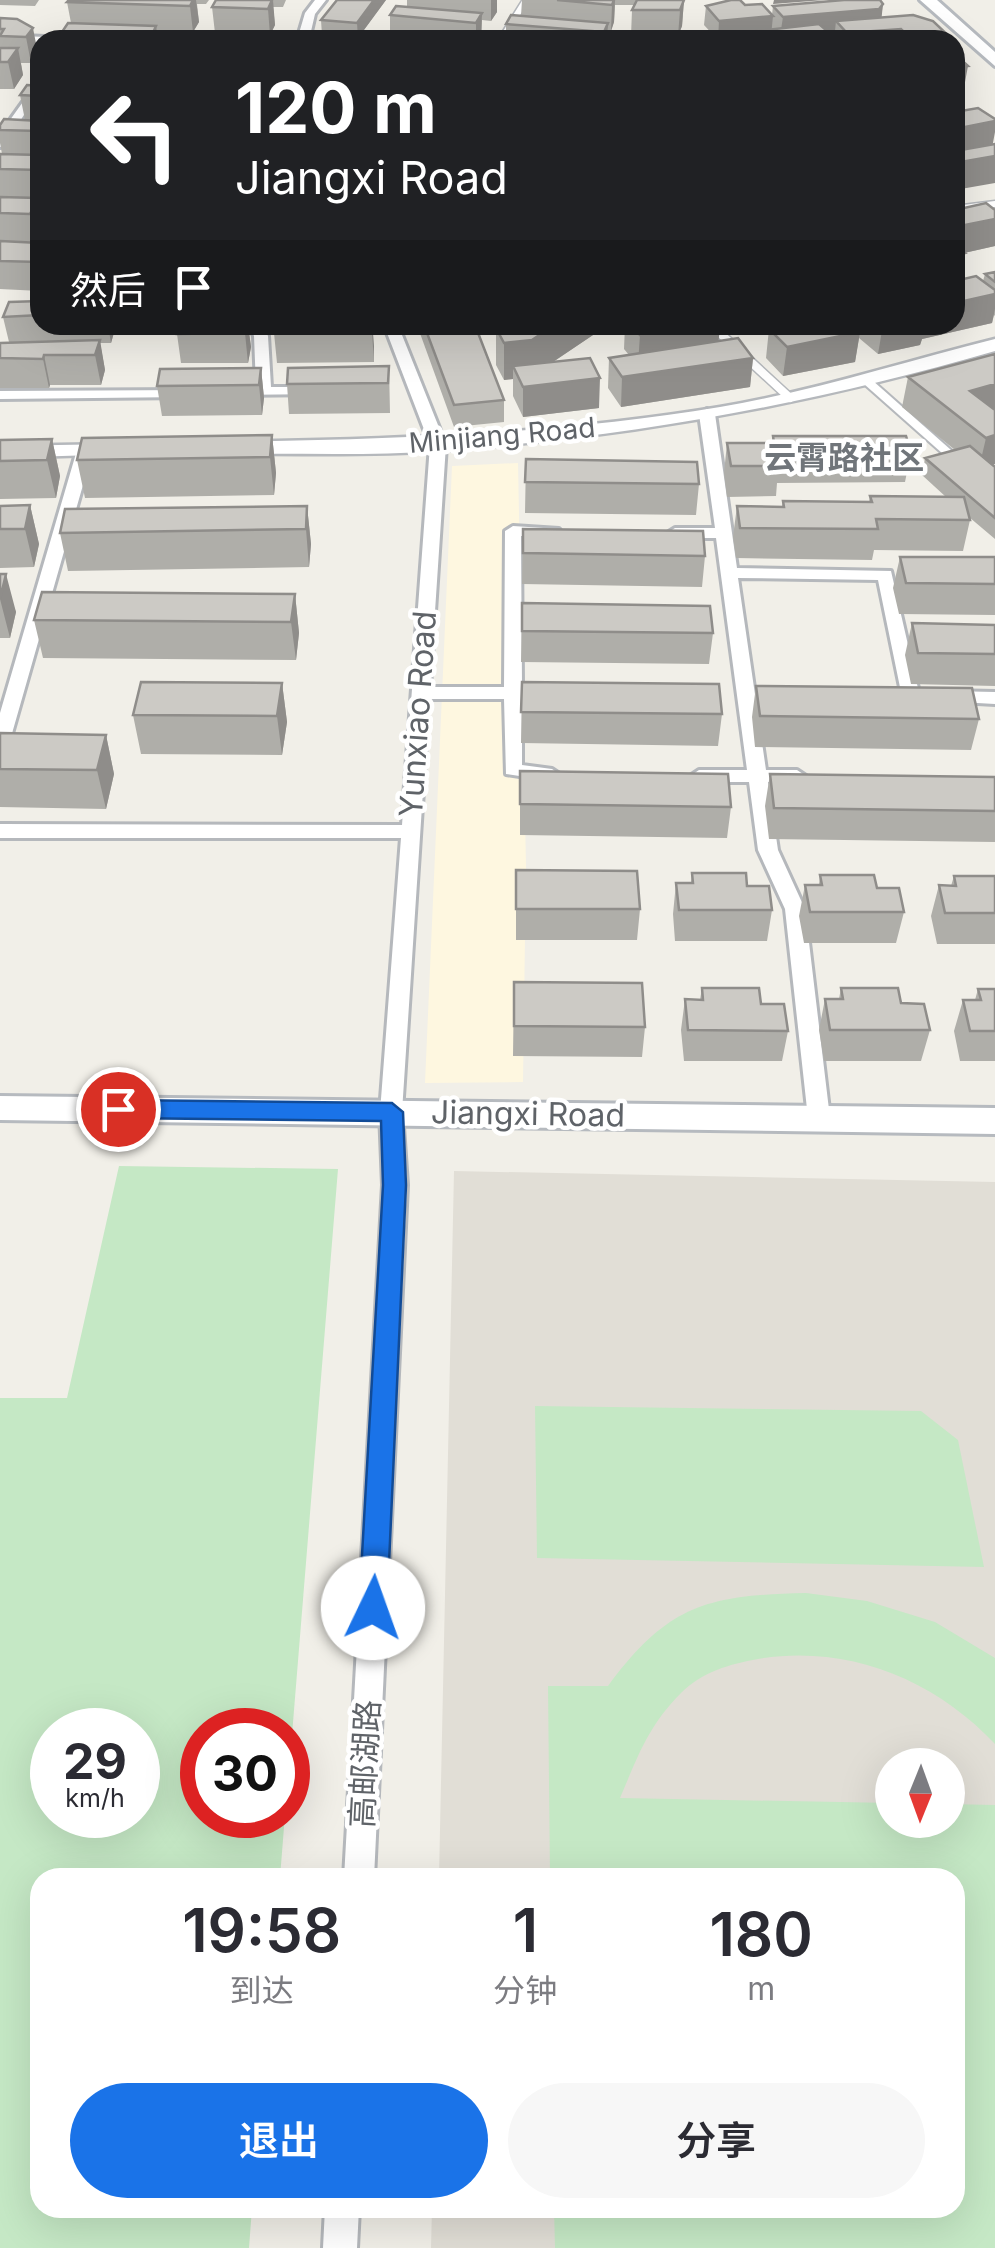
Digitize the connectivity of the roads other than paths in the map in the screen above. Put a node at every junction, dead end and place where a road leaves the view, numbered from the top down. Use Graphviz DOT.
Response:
graph roads {
  1 [pos="321,0"];
  2 [pos="526,0"];
  3 [pos="928,0"];
  4 [pos="913,10"];
  5 [pos="306,30"];
  6 [pos="508,30"];
  7 [pos="934,30"];
  8 [pos="961,30"];
  9 [pos="965,34"];
  10 [pos="0,38"];
  11 [pos="30,39"];
  12 [pos="965,58"];
  13 [pos="995,61"];
  14 [pos="982,74"];
  15 [pos="30,96"];
  16 [pos="0,143"];
  17 [pos="995,204"];
  18 [pos="965,209"];
  19 [pos="973,209"];
  20 [pos="984,217"];
  21 [pos="261,335"];
  22 [pos="394,335"];
  23 [pos="723,335"];
  24 [pos="995,345"];
  25 [pos="868,382"];
  26 [pos="344,391"];
  27 [pos="207,392"];
  28 [pos="226,392"];
  29 [pos="264,392"];
  30 [pos="0,395"];
  31 [pos="790,398"];
  32 [pos="707,414"];
  33 [pos="438,445"];
  34 [pos="203,448"];
  35 [pos="85,450"];
  36 [pos="144,450"];
  37 [pos="0,452"];
  38 [pos="995,496"];
  39 [pos="570,532"];
  40 [pos="647,533"];
  41 [pos="724,533"];
  42 [pos="730,572"];
  43 [pos="419,693"];
  44 [pos="514,693"];
  45 [pos="553,693"];
  46 [pos="995,698"];
  47 [pos="0,744"];
  48 [pos="569,775"];
  49 [pos="682,776"];
  50 [pos="758,776"];
  51 [pos="817,776"];
  52 [pos="0,831"];
  53 [pos="410,832"];
  54 [pos="0,1108"];
  55 [pos="392,1112"];
  56 [pos="819,1118"];
  57 [pos="995,1121"];
  58 [pos="360,1868"];
  59 [pos="342,2218"];
  60 [pos="340,2248"];
  1 -- 5 [label="street"];
  2 -- 6 [label="lane"];
  3 -- 8 [label="main road"];
  4 -- 7 [label="main road"];
  9 -- 13 [label="main road"];
  10 -- 11 [label="street"];
  12 -- 14 [label="main road"];
  15 -- 16 [label="street"];
  17 -- 19 [label="lane"];
  18 -- 19 [label="lane"];
  19 -- 20 [label="lane"];
  21 -- 29 [label="street"];
  22 -- 33 [label="street, Yunxiao Road"];
  23 -- 31 [label="lane"];
  24 -- 25 [label="street, Minjiang Road"];
  25 -- 31 [label="street, Minjiang Road"];
  25 -- 38 [label="street"];
  26 -- 29 [label="street"];
  27 -- 30 [label="street"];
  28 -- 29 [label="street"];
  31 -- 32 [label="street, Minjiang Road"];
  32 -- 33 [label="street, Minjiang Road"];
  32 -- 41 [label="street"];
  33 -- 34 [label="street, Minjiang Road"];
  33 -- 43 [label="street, Yunxiao Road"];
  35 -- 36 [label="street"];
  35 -- 37 [label="street"];
  35 -- 47 [label="street"];
  39 -- 44 [label="street"];
  40 -- 41 [label="street"];
  41 -- 42 [label="street"];
  42 -- 46 [label="street"];
  42 -- 50 [label="street"];
  43 -- 44 [label="street"];
  43 -- 53 [label="street, Yunxiao Road"];
  44 -- 45 [label="street"];
  44 -- 48 [label="street"];
  49 -- 50 [label="street"];
  50 -- 51 [label="street"];
  50 -- 56 [label="street"];
  52 -- 53 [label="street"];
  53 -- 55 [label="street, Yunxiao Road"];
  54 -- 55 [label="main road, Jiangxi Road"];
  55 -- 56 [label="main road, Jiangxi Road"];
  55 -- 58 [label="street, 高邮湖路"];
  56 -- 57 [label="main road, Jiangxi Road"];
  59 -- 60 [label="street"];
}
